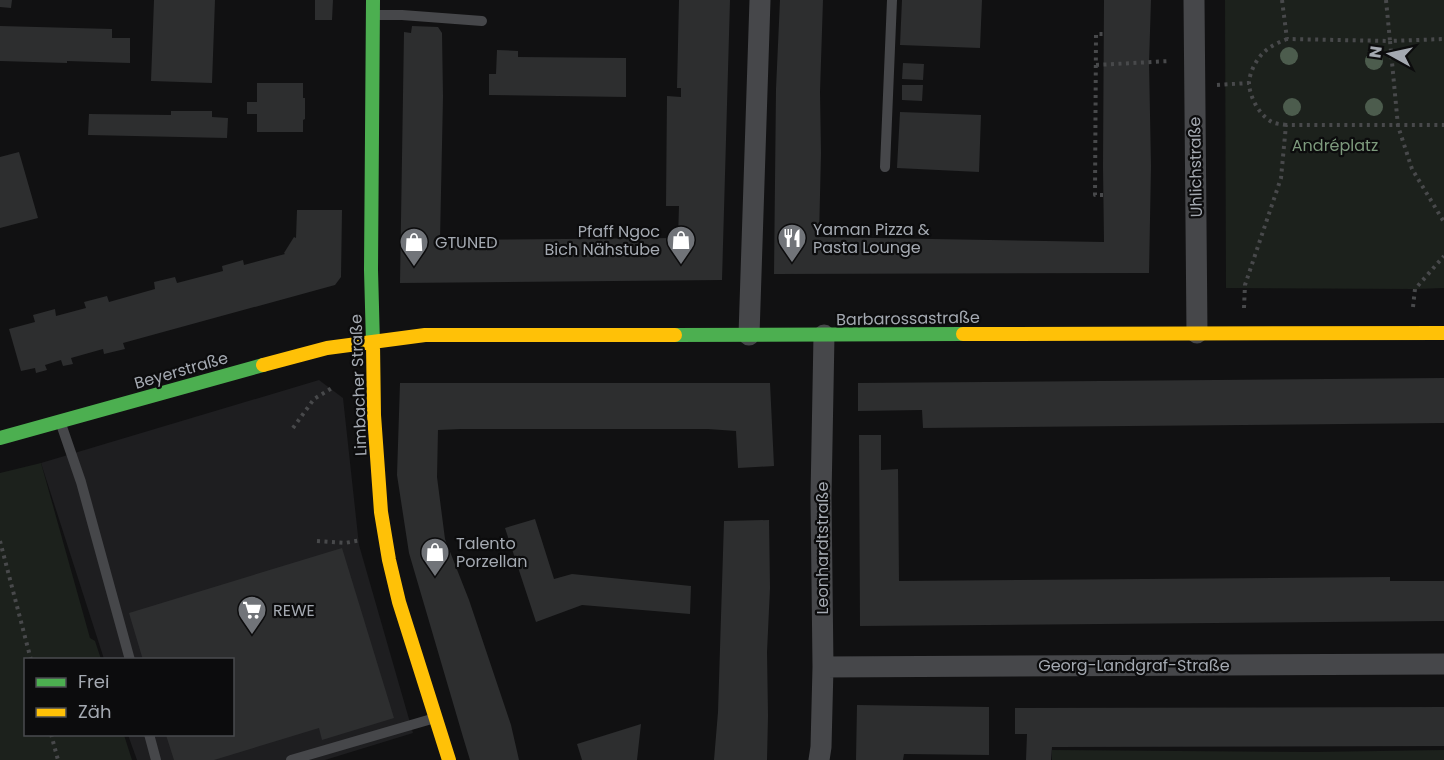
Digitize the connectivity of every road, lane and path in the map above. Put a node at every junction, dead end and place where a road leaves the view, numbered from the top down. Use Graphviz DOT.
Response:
graph roads {
  1 [pos="373,0"];
  2 [pos="760,0"];
  3 [pos="891,0"];
  4 [pos="1194,0"];
  5 [pos="1282,0"];
  6 [pos="1386,0"];
  7 [pos="373,15"];
  8 [pos="482,21"];
  9 [pos="1104,34"];
  10 [pos="1287,39"];
  11 [pos="1444,39"];
  12 [pos="1390,41"];
  13 [pos="1170,62"];
  14 [pos="1096,65"];
  15 [pos="1249,83"];
  16 [pos="1194,85"];
  17 [pos="1096,89"];
  18 [pos="1104,89"];
  19 [pos="1444,125"];
  20 [pos="1286,126"];
  21 [pos="1398,126"];
  22 [pos="1095,140"];
  23 [pos="1103,140"];
  24 [pos="885,167"];
  25 [pos="1103,195"];
  26 [pos="1444,222"];
  27 [pos="1444,256"];
  28 [pos="1197,333"];
  29 [pos="1242,333"];
  30 [pos="1411,333"];
  31 [pos="1444,333"];
  32 [pos="749,335"];
  33 [pos="824,335"];
  34 [pos="372,343"];
  35 [pos="332,388"];
  36 [pos="61,422"];
  37 [pos="293,428"];
  38 [pos="0,438"];
  39 [pos="364,539"];
  40 [pos="0,541"];
  41 [pos="317,542"];
  42 [pos="30,658"];
  43 [pos="129,658"];
  44 [pos="1444,664"];
  45 [pos="823,667"];
  46 [pos="435,718"];
  47 [pos="51,736"];
  48 [pos="149,736"];
  49 [pos="57,760"];
  50 [pos="156,760"];
  51 [pos="291,760"];
  52 [pos="449,760"];
  53 [pos="819,760"];
  1 -- 7 [label="street, Limbacher Straße"];
  2 -- 32 [label="street"];
  3 -- 24 [label="lane"];
  4 -- 16 [label="street, Uhlichstraße"];
  5 -- 10 [label="path"];
  6 -- 12 [label="path"];
  7 -- 8 [label="lane"];
  7 -- 34 [label="street, Limbacher Straße"];
  9 -- 14 [label="path"];
  10 -- 12 [label="path"];
  10 -- 15 [label="path"];
  11 -- 12 [label="path"];
  12 -- 21 [label="path"];
  13 -- 14 [label="path"];
  14 -- 17 [label="path"];
  15 -- 16 [label="path"];
  15 -- 20 [label="path"];
  16 -- 28 [label="street, Uhlichstraße"];
  17 -- 18 [label="path"];
  17 -- 22 [label="path"];
  19 -- 21 [label="path"];
  20 -- 21 [label="path"];
  20 -- 29 [label="path"];
  21 -- 26 [label="path"];
  22 -- 23 [label="path"];
  22 -- 25 [label="path"];
  27 -- 30 [label="path"];
  28 -- 29 [label="street, Barbarossastraße"];
  28 -- 33 [label="street, Barbarossastraße"];
  29 -- 30 [label="street, Barbarossastraße"];
  30 -- 31 [label="street, Barbarossastraße"];
  32 -- 33 [label="street, Barbarossastraße"];
  32 -- 34 [label="street, Barbarossastraße"];
  33 -- 45 [label="street, Leonhardtstraße"];
  34 -- 36 [label="street, Beyerstraße"];
  34 -- 46 [label="street, Limbacher Straße"];
  35 -- 37 [label="path"];
  36 -- 38 [label="street, Beyerstraße"];
  36 -- 43 [label="lane"];
  39 -- 41 [label="path"];
  40 -- 42 [label="path"];
  44 -- 45 [label="street, Georg-Landgraf-Straße"];
  45 -- 53 [label="street, Leonhardtstraße"];
  46 -- 51 [label="lane"];
  46 -- 52 [label="street, Limbacher Straße"];
  47 -- 49 [label="path"];
  48 -- 50 [label="lane"];
}
